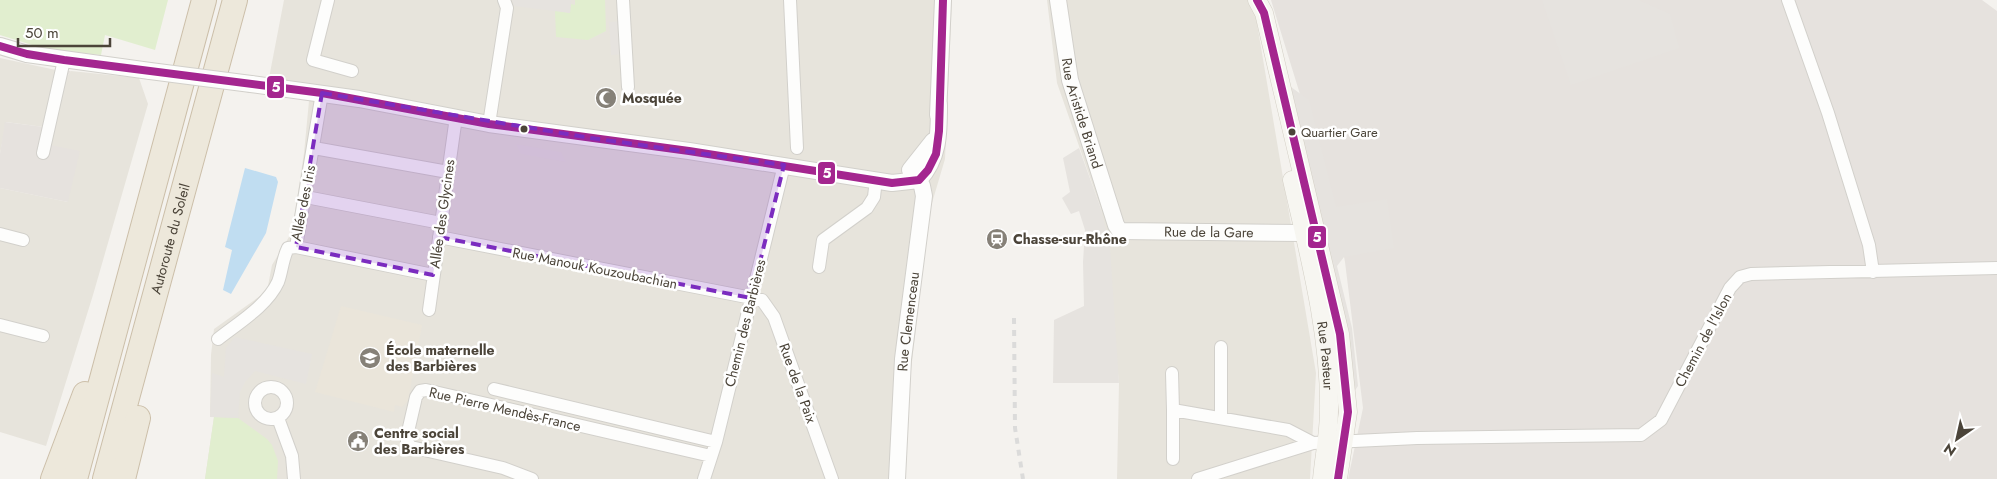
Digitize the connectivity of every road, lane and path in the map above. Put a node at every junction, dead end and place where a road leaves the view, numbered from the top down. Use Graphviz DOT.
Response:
graph roads {
  1 [pos="204,0"];
  2 [pos="235,0"];
  3 [pos="328,0"];
  4 [pos="504,0"];
  5 [pos="623,0"];
  6 [pos="790,0"];
  7 [pos="943,0"];
  8 [pos="1058,0"];
  9 [pos="1247,0"];
  10 [pos="1257,0"];
  11 [pos="1788,0"];
  12 [pos="1256,27"];
  13 [pos="0,46"];
  14 [pos="1275,59"];
  15 [pos="64,60"];
  16 [pos="352,71"];
  17 [pos="628,87"];
  18 [pos="322,93"];
  19 [pos="939,106"];
  20 [pos="456,117"];
  21 [pos="205,119"];
  22 [pos="489,124"];
  23 [pos="314,148"];
  24 [pos="796,148"];
  25 [pos="43,153"];
  26 [pos="784,165"];
  27 [pos="448,172"];
  28 [pos="915,174"];
  29 [pos="876,179"];
  30 [pos="306,197"];
  31 [pos="440,223"];
  32 [pos="1116,225"];
  33 [pos="0,234"];
  34 [pos="439,237"];
  35 [pos="23,240"];
  36 [pos="1312,240"];
  37 [pos="296,246"];
  38 [pos="132,267"];
  39 [pos="820,267"];
  40 [pos="1997,268"];
  41 [pos="1873,272"];
  42 [pos="433,275"];
  43 [pos="751,298"];
  44 [pos="429,310"];
  45 [pos="0,325"];
  46 [pos="43,336"];
  47 [pos="218,339"];
  48 [pos="1221,347"];
  49 [pos="1172,373"];
  50 [pos="494,389"];
  51 [pos="1173,410"];
  52 [pos="1221,416"];
  53 [pos="278,418"];
  54 [pos="1344,440"];
  55 [pos="716,442"];
  56 [pos="1319,442"];
  57 [pos="712,456"];
  58 [pos="1172,459"];
  59 [pos="53,479"];
  60 [pos="75,479"];
  61 [pos="105,479"];
  62 [pos="123,479"];
  63 [pos="294,479"];
  64 [pos="532,479"];
  65 [pos="704,479"];
  66 [pos="832,479"];
  67 [pos="897,479"];
  68 [pos="1198,479"];
  69 [pos="1322,479"];
  70 [pos="1338,479"];
  1 -- 38 [label="highway"];
  2 -- 21 [label="highway, Autoroute du Soleil"];
  3 -- 16 [label="street"];
  4 -- 22 [label="street"];
  5 -- 17 [label="street"];
  6 -- 24 [label="street"];
  7 -- 19 [label="street"];
  8 -- 32 [label="street, Rue Aristide Briand"];
  9 -- 12 [label="main road"];
  10 -- 14 [label="main road"];
  11 -- 41 [label="street"];
  12 -- 14 [label="main road"];
  12 -- 36 [label="main road"];
  13 -- 15 [label="street"];
  14 -- 36 [label="main road"];
  15 -- 18 [label="street, bridge"];
  15 -- 25 [label="street"];
  18 -- 20 [label="street"];
  18 -- 23 [label="street, Allée des Iris"];
  19 -- 28 [label="street"];
  19 -- 28 [label="street"];
  20 -- 22 [label="street"];
  20 -- 27 [label="street, Allée des Glycines"];
  21 -- 61 [label="highway, Autoroute du Soleil"];
  21 -- 62 [label="highway"];
  22 -- 26 [label="street"];
  23 -- 27 [label="street"];
  23 -- 30 [label="street, Allée des Iris"];
  26 -- 29 [label="street"];
  26 -- 43 [label="street, Chemin des Barbières"];
  27 -- 31 [label="street, Allée des Glycines"];
  28 -- 29 [label="street"];
  28 -- 67 [label="street, Rue Clemenceau"];
  29 -- 39 [label="street"];
  30 -- 31 [label="street"];
  30 -- 37 [label="street, Allée des Iris"];
  31 -- 34 [label="street, Allée des Glycines"];
  32 -- 36 [label="street, Rue de la Gare"];
  33 -- 35 [label="street"];
  34 -- 42 [label="street, Allée des Glycines"];
  34 -- 43 [label="street, Rue Manouk Kouzoubachian"];
  36 -- 54 [label="main road, Rue Pasteur"];
  36 -- 56 [label="main road, Rue Pasteur"];
  37 -- 42 [label="street"];
  37 -- 47 [label="street, Allée des Iris"];
  38 -- 59 [label="highway"];
  38 -- 60 [label="highway"];
  40 -- 41 [label="street"];
  41 -- 54 [label="street, Chemin de l'Islon"];
  42 -- 44 [label="street, Allée des Glycines"];
  43 -- 55 [label="street, Chemin des Barbières"];
  43 -- 66 [label="street, Rue de la Paix"];
  45 -- 46 [label="street"];
  48 -- 52 [label="street"];
  49 -- 51 [label="street"];
  50 -- 55 [label="street"];
  51 -- 52 [label="street"];
  51 -- 58 [label="street"];
  52 -- 56 [label="street"];
  53 -- 63 [label="street"];
  54 -- 56 [label="street, Chemin de l'Islon"];
  54 -- 70 [label="main road, Rue Pasteur"];
  55 -- 57 [label="street, Chemin des Barbières"];
  56 -- 68 [label="street, Chemin de l'Islon"];
  56 -- 69 [label="main road, Rue Pasteur"];
  57 -- 64 [label="street, Rue Pierre Mendès-France"];
  57 -- 65 [label="street, Chemin des Barbières"];
}
